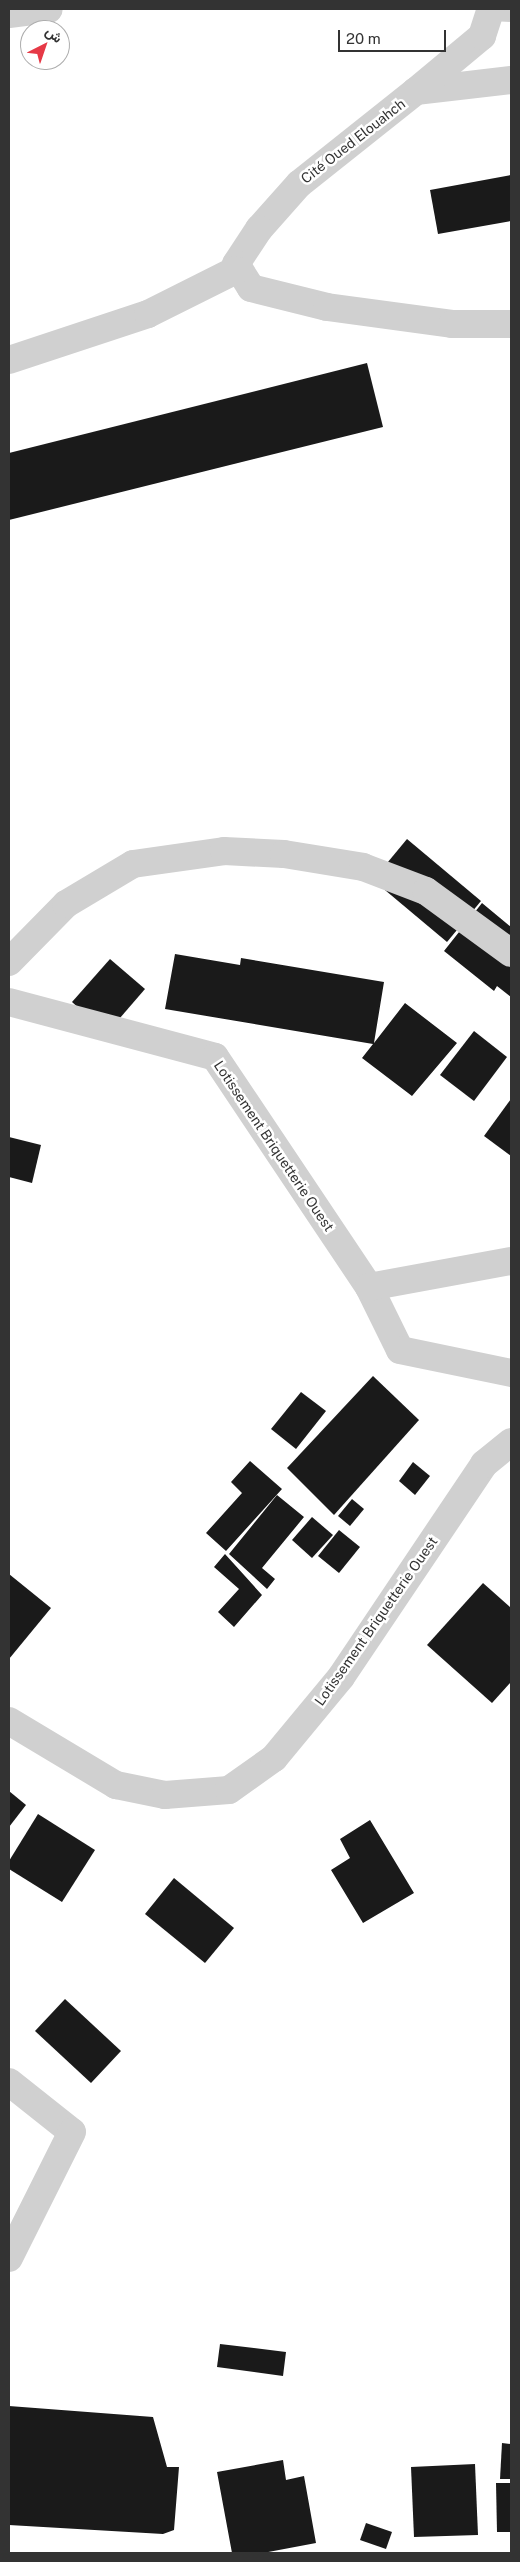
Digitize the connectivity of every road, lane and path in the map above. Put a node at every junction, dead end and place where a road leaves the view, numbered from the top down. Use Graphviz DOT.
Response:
graph roads {
  1 [pos="49,9"];
  2 [pos="498,10"];
  3 [pos="9,14"];
  4 [pos="511,80"];
  5 [pos="416,91"];
  6 [pos="236,270"];
  7 [pos="511,324"];
  8 [pos="9,360"];
  9 [pos="511,952"];
  10 [pos="9,962"];
  11 [pos="9,1002"];
  12 [pos="511,1261"];
  13 [pos="369,1287"];
  14 [pos="511,1373"];
  15 [pos="511,1442"];
  16 [pos="9,1721"];
  17 [pos="9,2082"];
  18 [pos="9,2258"];
  1 -- 3 [label="street"];
  2 -- 5 [label="street"];
  4 -- 5 [label="street, Cité Oued Elouahch"];
  5 -- 6 [label="street, Cité Oued Elouahch"];
  6 -- 7 [label="street"];
  6 -- 8 [label="street"];
  9 -- 10 [label="street"];
  11 -- 13 [label="street, Lotissement Briquetterie Ouest"];
  12 -- 13 [label="street"];
  13 -- 14 [label="street, Lotissement Briquetterie Ouest"];
  15 -- 16 [label="street, Lotissement Briquetterie Ouest"];
  17 -- 18 [label="street"];
}
